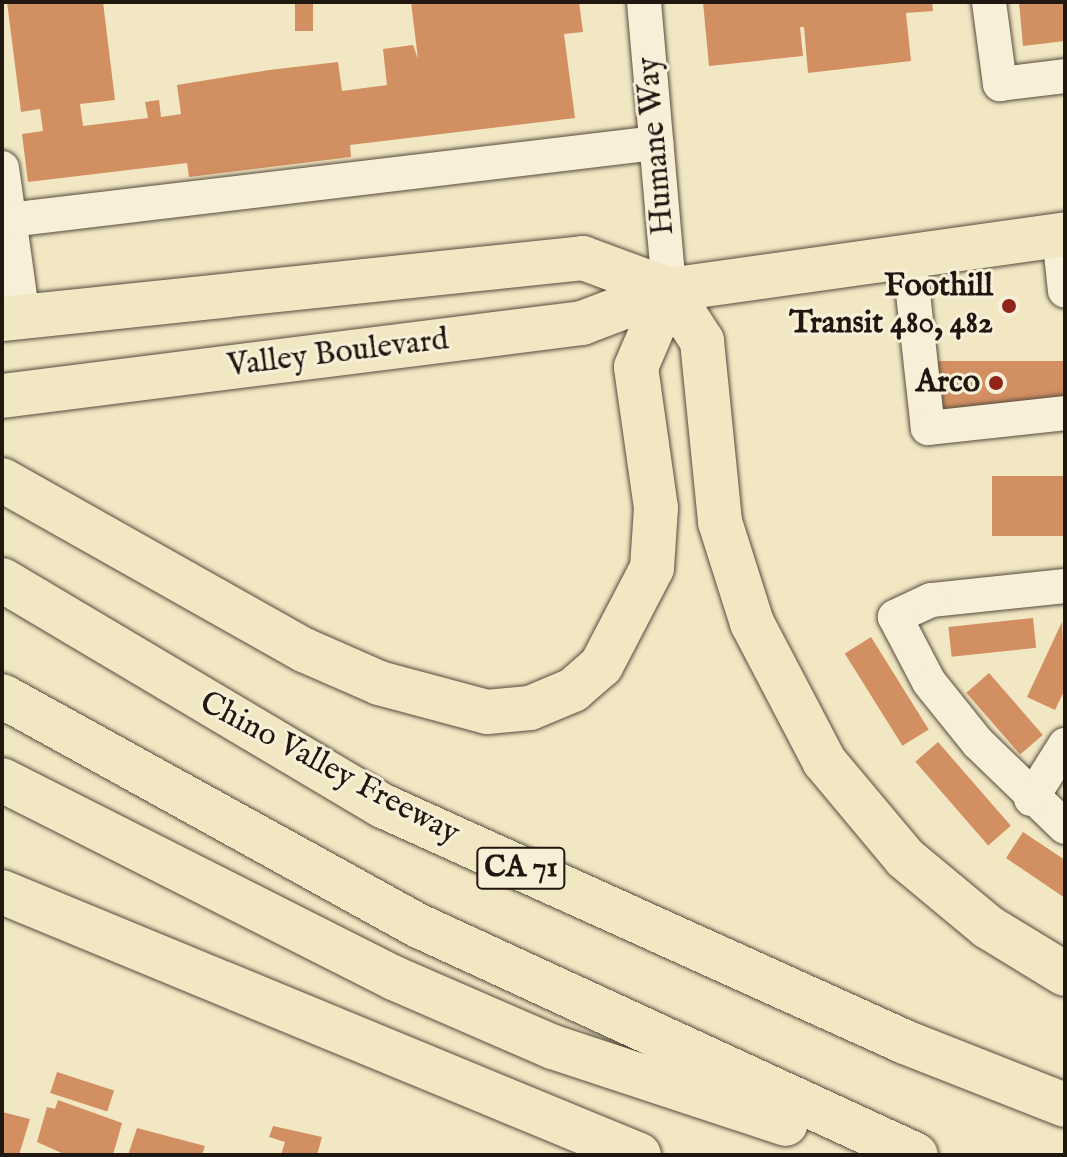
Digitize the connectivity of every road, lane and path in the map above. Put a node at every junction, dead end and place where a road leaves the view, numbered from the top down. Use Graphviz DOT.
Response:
graph roads {
  1 [pos="644,2"];
  2 [pos="989,2"];
  3 [pos="1065,76"];
  4 [pos="656,143"];
  5 [pos="2,168"];
  6 [pos="9,220"];
  7 [pos="1062,235"];
  8 [pos="909,257"];
  9 [pos="669,290"];
  10 [pos="1065,291"];
  11 [pos="12,318"];
  12 [pos="2,396"];
  13 [pos="1065,413"];
  14 [pos="4,481"];
  15 [pos="2,580"];
  16 [pos="1065,586"];
  17 [pos="2,696"];
  18 [pos="1065,745"];
  19 [pos="2,780"];
  20 [pos="1031,799"];
  21 [pos="1065,827"];
  22 [pos="2,892"];
  23 [pos="1065,974"];
  24 [pos="1065,1105"];
  25 [pos="639,1155"];
  26 [pos="879,1155"];
  27 [pos="916,1155"];
  1 -- 4 [label="street, Humane Way"];
  2 -- 3 [label="street"];
  4 -- 6 [label="street"];
  4 -- 9 [label="street, Humane Way"];
  5 -- 6 [label="street"];
  6 -- 11 [label="street"];
  7 -- 8 [label="main road, Valley Boulevard"];
  7 -- 10 [label="street"];
  8 -- 9 [label="main road, Valley Boulevard"];
  8 -- 13 [label="street"];
  9 -- 11 [label="main road, Valley Boulevard"];
  9 -- 12 [label="main road, Valley Boulevard"];
  9 -- 14 [label="main road"];
  9 -- 23 [label="main road"];
  15 -- 24 [label="main road, Chino Valley Freeway / CA 71"];
  16 -- 20 [label="street"];
  17 -- 27 [label="main road"];
  18 -- 20 [label="street"];
  19 -- 26 [label="main road"];
  20 -- 21 [label="street"];
  22 -- 25 [label="main road"];
}
